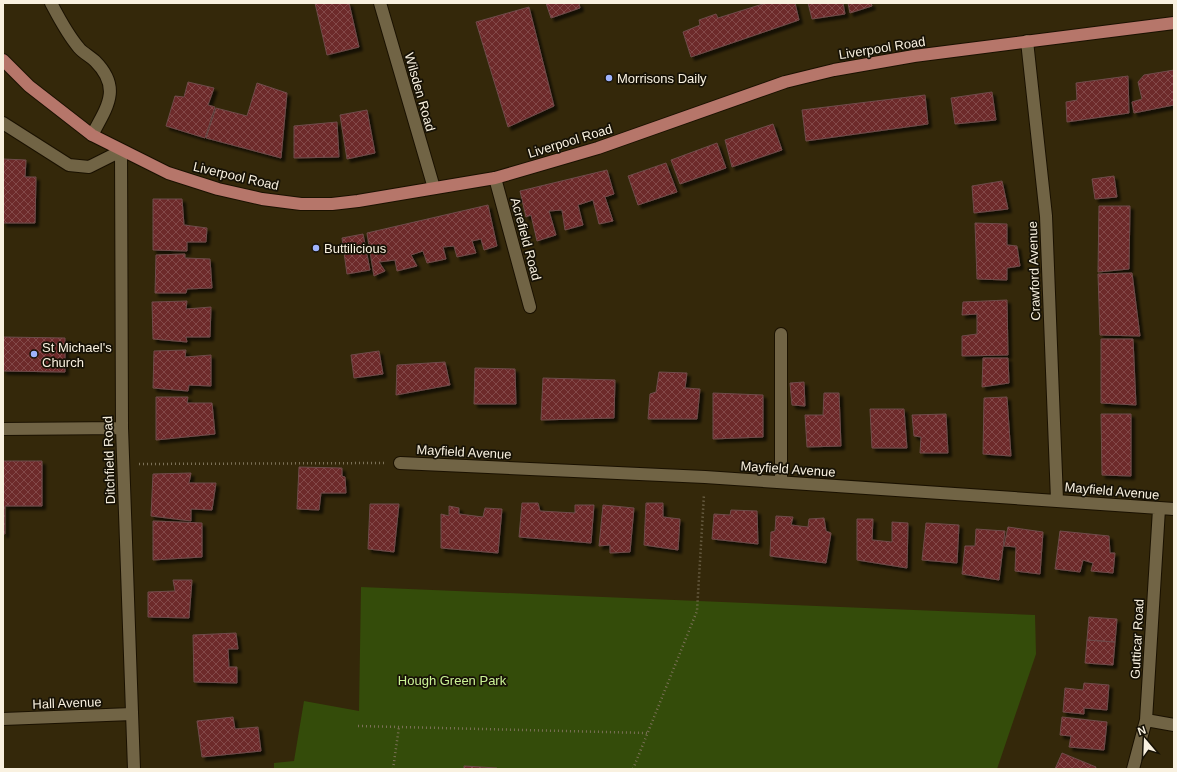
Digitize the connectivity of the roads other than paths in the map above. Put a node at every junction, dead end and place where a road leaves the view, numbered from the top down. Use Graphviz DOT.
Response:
graph roads {
  1 [pos="51,3"];
  2 [pos="380,3"];
  3 [pos="1174,23"];
  4 [pos="1027,42"];
  5 [pos="3,60"];
  6 [pos="3,123"];
  7 [pos="92,135"];
  8 [pos="121,151"];
  9 [pos="495,178"];
  10 [pos="434,188"];
  11 [pos="530,307"];
  12 [pos="780,334"];
  13 [pos="122,428"];
  14 [pos="3,429"];
  15 [pos="400,463"];
  16 [pos="781,482"];
  17 [pos="1058,500"];
  18 [pos="1159,509"];
  19 [pos="1174,509"];
  20 [pos="132,714"];
  21 [pos="3,719"];
  22 [pos="1146,720"];
  23 [pos="1174,725"];
  24 [pos="134,769"];
  25 [pos="1133,769"];
  1 -- 7 [label="street"];
  2 -- 10 [label="street, Wilsden Road"];
  3 -- 4 [label="main road, Liverpool Road"];
  4 -- 9 [label="main road, Liverpool Road"];
  4 -- 17 [label="street, Crawford Avenue"];
  5 -- 7 [label="main road, Liverpool Road"];
  6 -- 8 [label="street"];
  7 -- 8 [label="main road, Liverpool Road"];
  8 -- 10 [label="main road, Liverpool Road"];
  8 -- 13 [label="street, Ditchfield Road"];
  9 -- 10 [label="main road, Liverpool Road"];
  9 -- 11 [label="street, Acrefield Road"];
  12 -- 16 [label="street"];
  13 -- 14 [label="street"];
  13 -- 20 [label="street, Ditchfield Road"];
  15 -- 16 [label="street, Mayfield Avenue"];
  16 -- 17 [label="street, Mayfield Avenue"];
  17 -- 18 [label="street, Mayfield Avenue"];
  18 -- 19 [label="street, Mayfield Avenue"];
  18 -- 22 [label="street, Gutticar Road"];
  20 -- 21 [label="street, Hall Avenue"];
  20 -- 24 [label="street, Ditchfield Road"];
  22 -- 23 [label="street"];
  22 -- 25 [label="street, Gutticar Road"];
}
